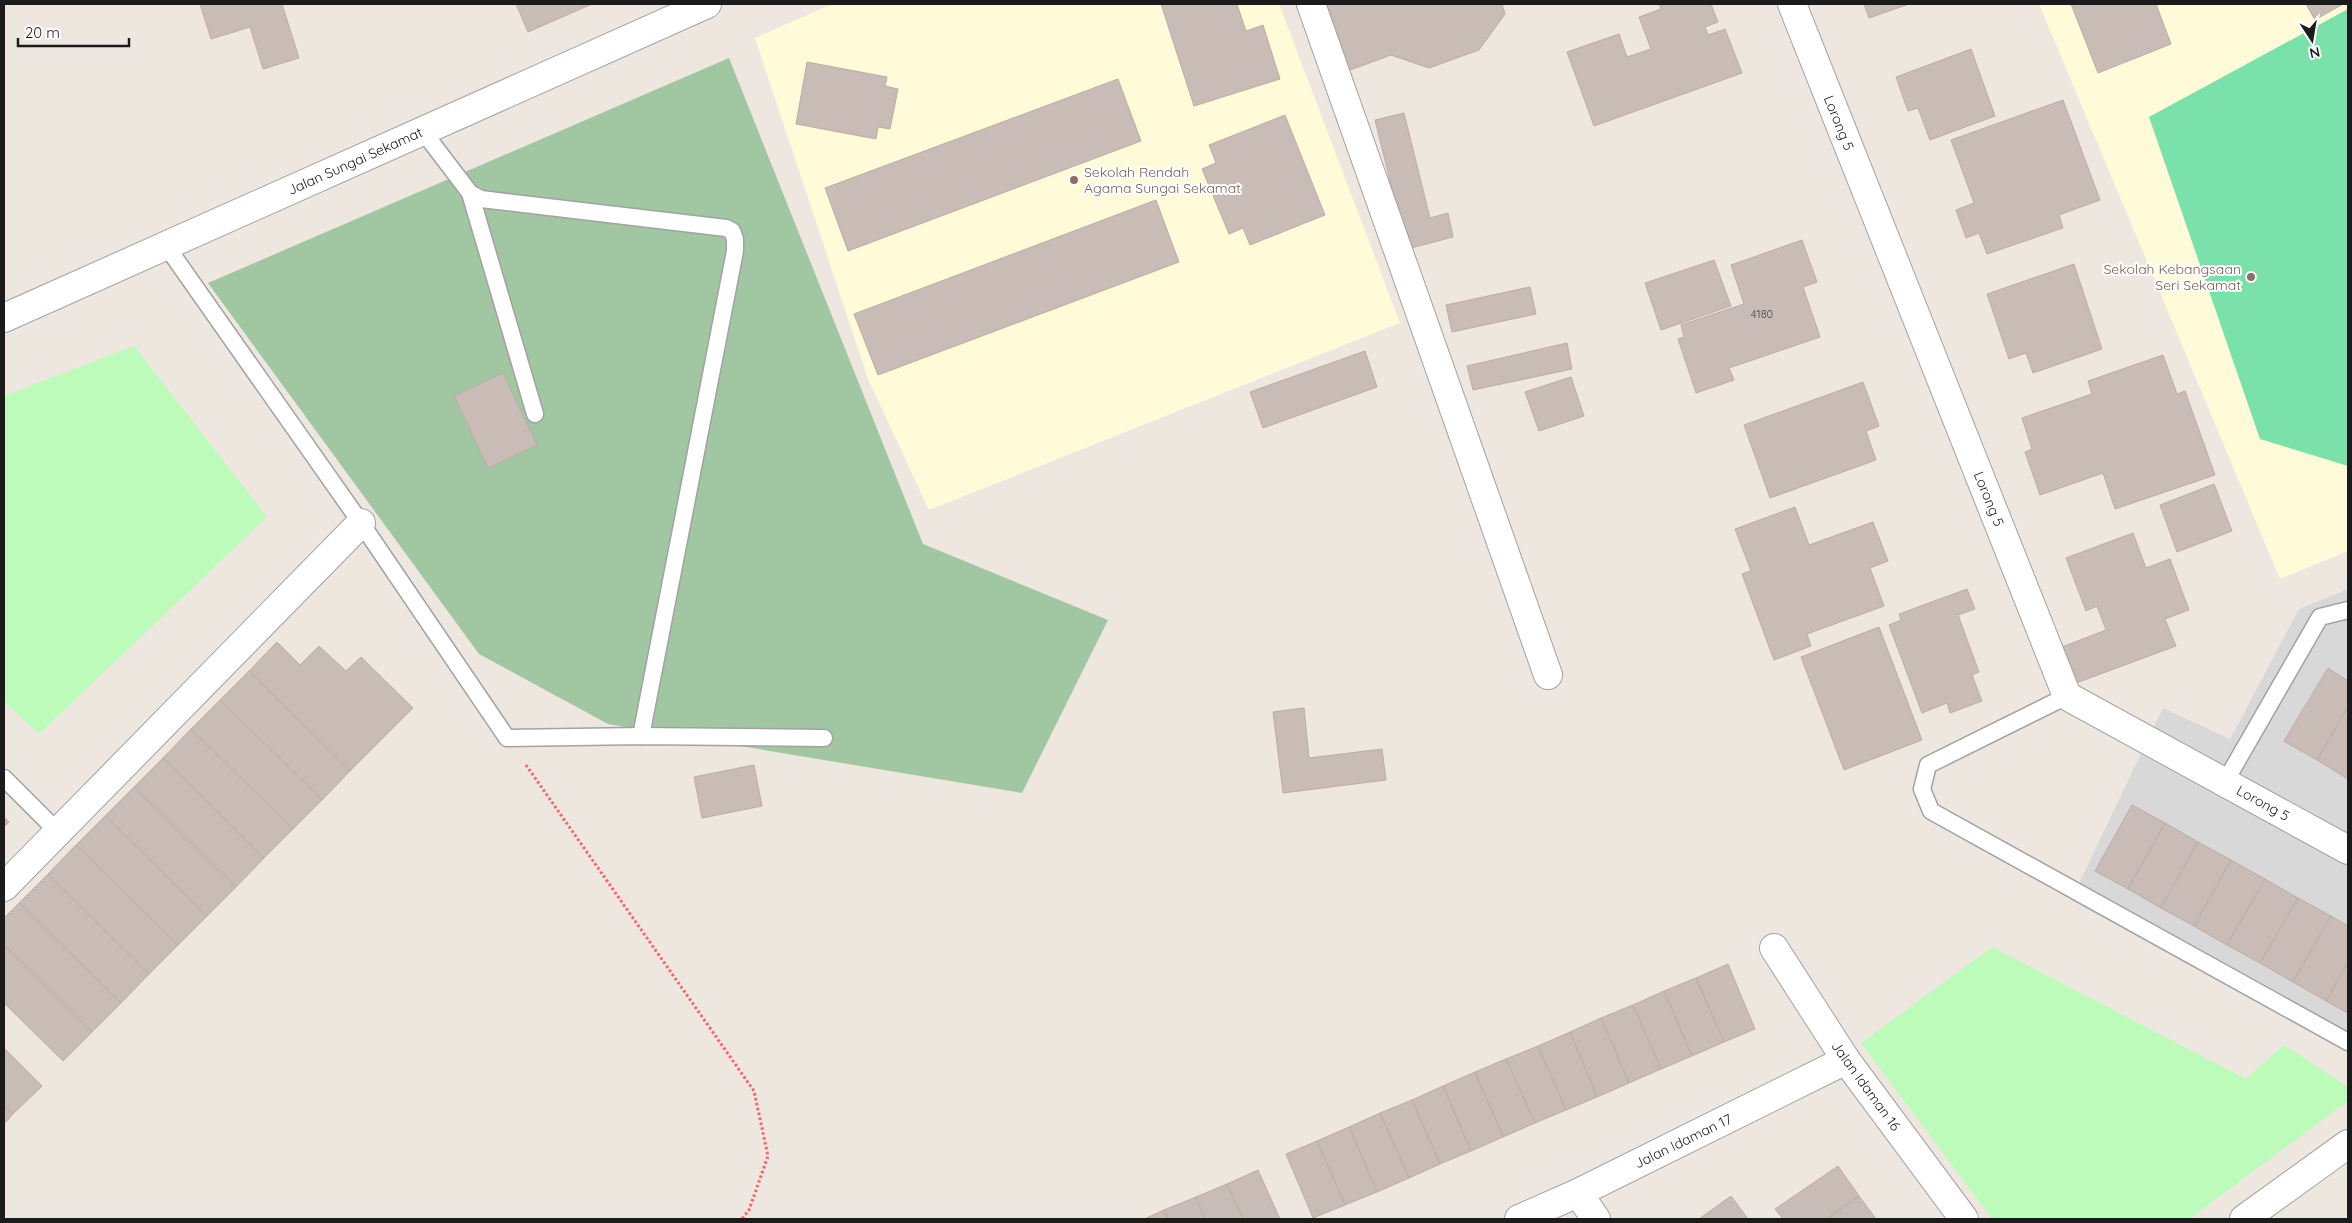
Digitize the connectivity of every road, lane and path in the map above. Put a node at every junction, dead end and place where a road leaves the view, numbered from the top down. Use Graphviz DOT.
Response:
graph roads {
  1 [pos="707,4"];
  2 [pos="1311,4"];
  3 [pos="1792,4"];
  4 [pos="669,12"];
  5 [pos="422,130"];
  6 [pos="470,193"];
  7 [pos="167,246"];
  8 [pos="4,318"];
  9 [pos="535,414"];
  10 [pos="361,523"];
  11 [pos="2348,610"];
  12 [pos="1548,674"];
  13 [pos="2067,696"];
  14 [pos="641,736"];
  15 [pos="507,738"];
  16 [pos="824,738"];
  17 [pos="4,778"];
  18 [pos="2225,782"];
  19 [pos="58,832"];
  20 [pos="2348,850"];
  21 [pos="4,887"];
  22 [pos="1774,948"];
  23 [pos="2348,1042"];
  24 [pos="1846,1060"];
  25 [pos="2348,1144"];
  26 [pos="1578,1193"];
  27 [pos="742,1219"];
  28 [pos="1519,1219"];
  29 [pos="1596,1219"];
  30 [pos="1964,1219"];
  31 [pos="2244,1219"];
  1 -- 4 [label="street, Jalan Sungai Sekamat"];
  2 -- 12 [label="street"];
  3 -- 13 [label="street, Lorong 5"];
  4 -- 5 [label="street, Jalan Sungai Sekamat"];
  5 -- 6 [label="lane"];
  5 -- 7 [label="street, Jalan Sungai Sekamat"];
  6 -- 9 [label="lane"];
  6 -- 14 [label="lane"];
  7 -- 8 [label="street, Jalan Sungai Sekamat"];
  7 -- 10 [label="lane"];
  10 -- 15 [label="lane"];
  10 -- 19 [label="street"];
  11 -- 18 [label="lane"];
  13 -- 18 [label="street, Lorong 5"];
  13 -- 23 [label="lane"];
  14 -- 15 [label="lane"];
  14 -- 16 [label="lane"];
  15 -- 27 [label="path"];
  17 -- 19 [label="lane"];
  18 -- 20 [label="street, Lorong 5"];
  19 -- 21 [label="street"];
  22 -- 24 [label="street, Jalan Idaman 16"];
  24 -- 26 [label="street, Jalan Idaman 17"];
  24 -- 30 [label="street, Jalan Idaman 16"];
  25 -- 31 [label="street"];
  26 -- 28 [label="street, Jalan Idaman 17"];
  26 -- 29 [label="street"];
}
